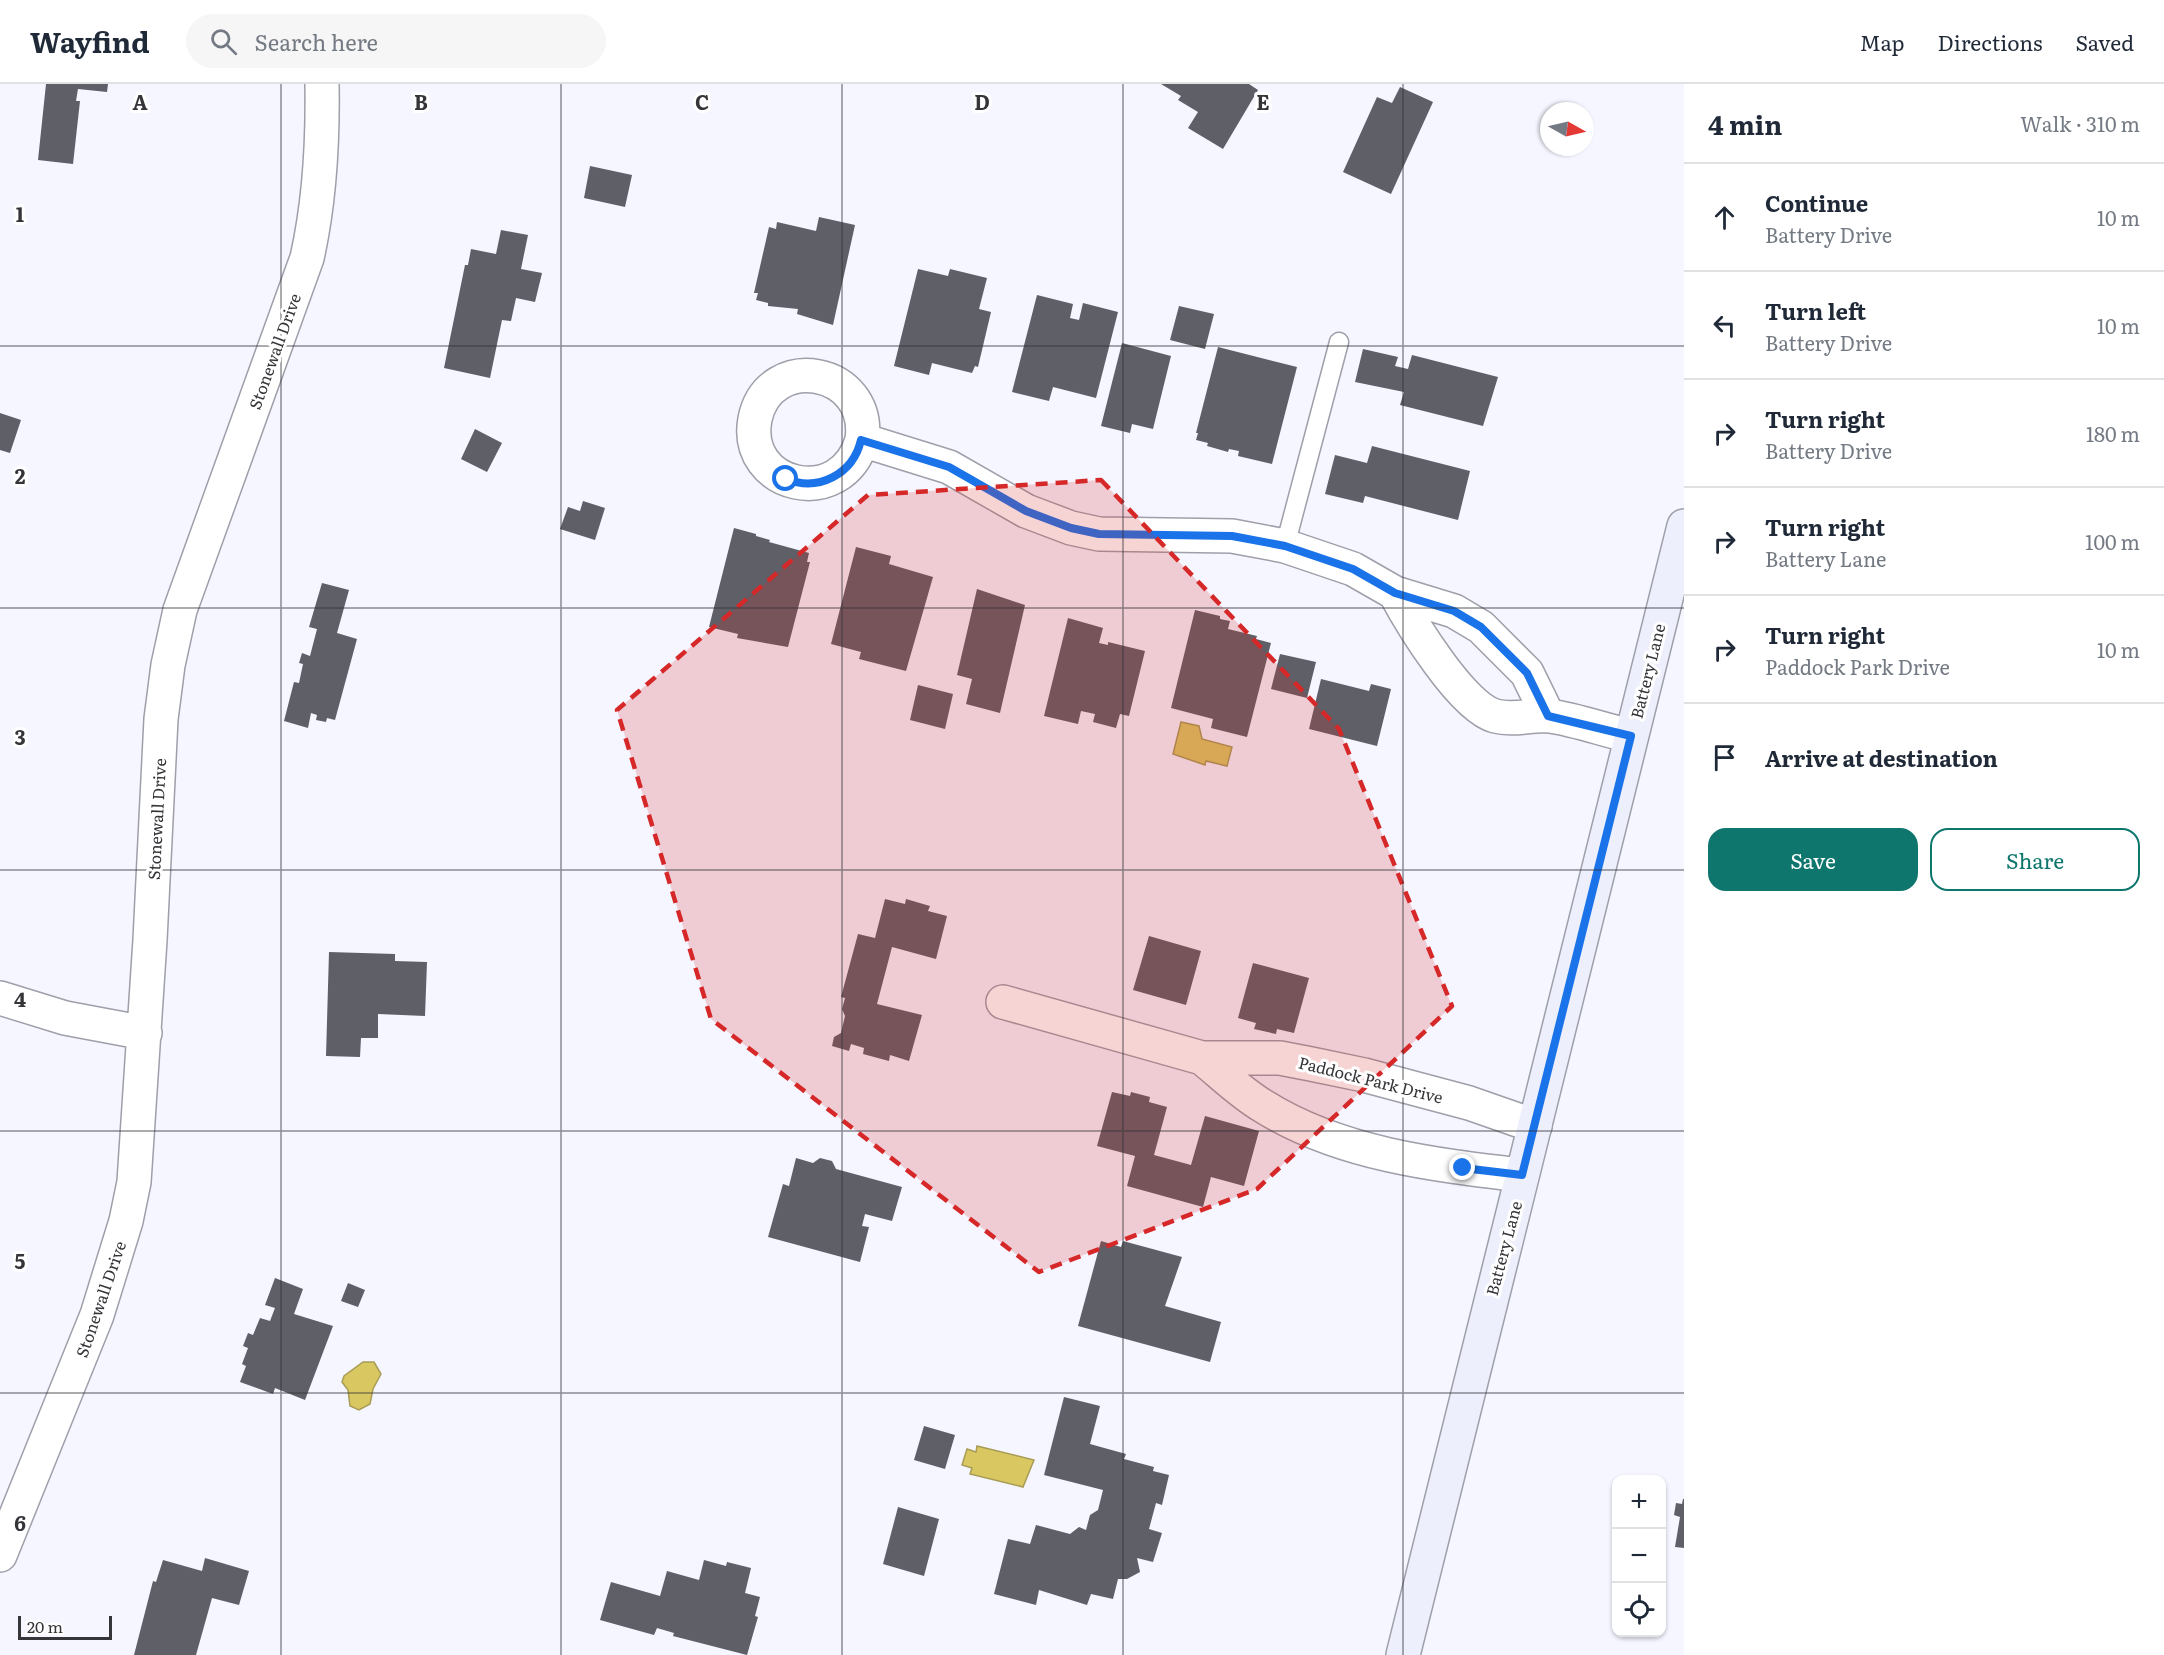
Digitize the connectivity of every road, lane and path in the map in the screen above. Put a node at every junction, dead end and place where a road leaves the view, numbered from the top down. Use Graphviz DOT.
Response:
graph roads {
  1 [pos="322,84"];
  2 [pos="1339,342"];
  3 [pos="861,440"];
  4 [pos="1684,526"];
  5 [pos="1285,546"];
  6 [pos="1395,593"];
  7 [pos="1548,716"];
  8 [pos="1631,736"];
  9 [pos="0,998"];
  10 [pos="1003,1002"];
  11 [pos="145,1033"];
  12 [pos="1202,1058"];
  13 [pos="1535,1126"];
  14 [pos="1522,1175"];
  15 [pos="0,1555"];
  16 [pos="1403,1655"];
  1 -- 11 [label="street, Stonewall Drive"];
  2 -- 5 [label="lane"];
  3 -- 5 [label="street"];
  4 -- 8 [label="main road, Battery Lane"];
  5 -- 6 [label="street"];
  6 -- 7 [label="street"];
  6 -- 7 [label="street"];
  7 -- 8 [label="street"];
  8 -- 13 [label="main road, Battery Lane"];
  9 -- 11 [label="street"];
  10 -- 12 [label="street, Paddock Park Drive"];
  11 -- 15 [label="street, Stonewall Drive"];
  12 -- 13 [label="street, Paddock Park Drive"];
  12 -- 14 [label="street, Paddock Park Drive"];
  13 -- 14 [label="main road, Battery Lane"];
  14 -- 16 [label="main road, Battery Lane"];
}
